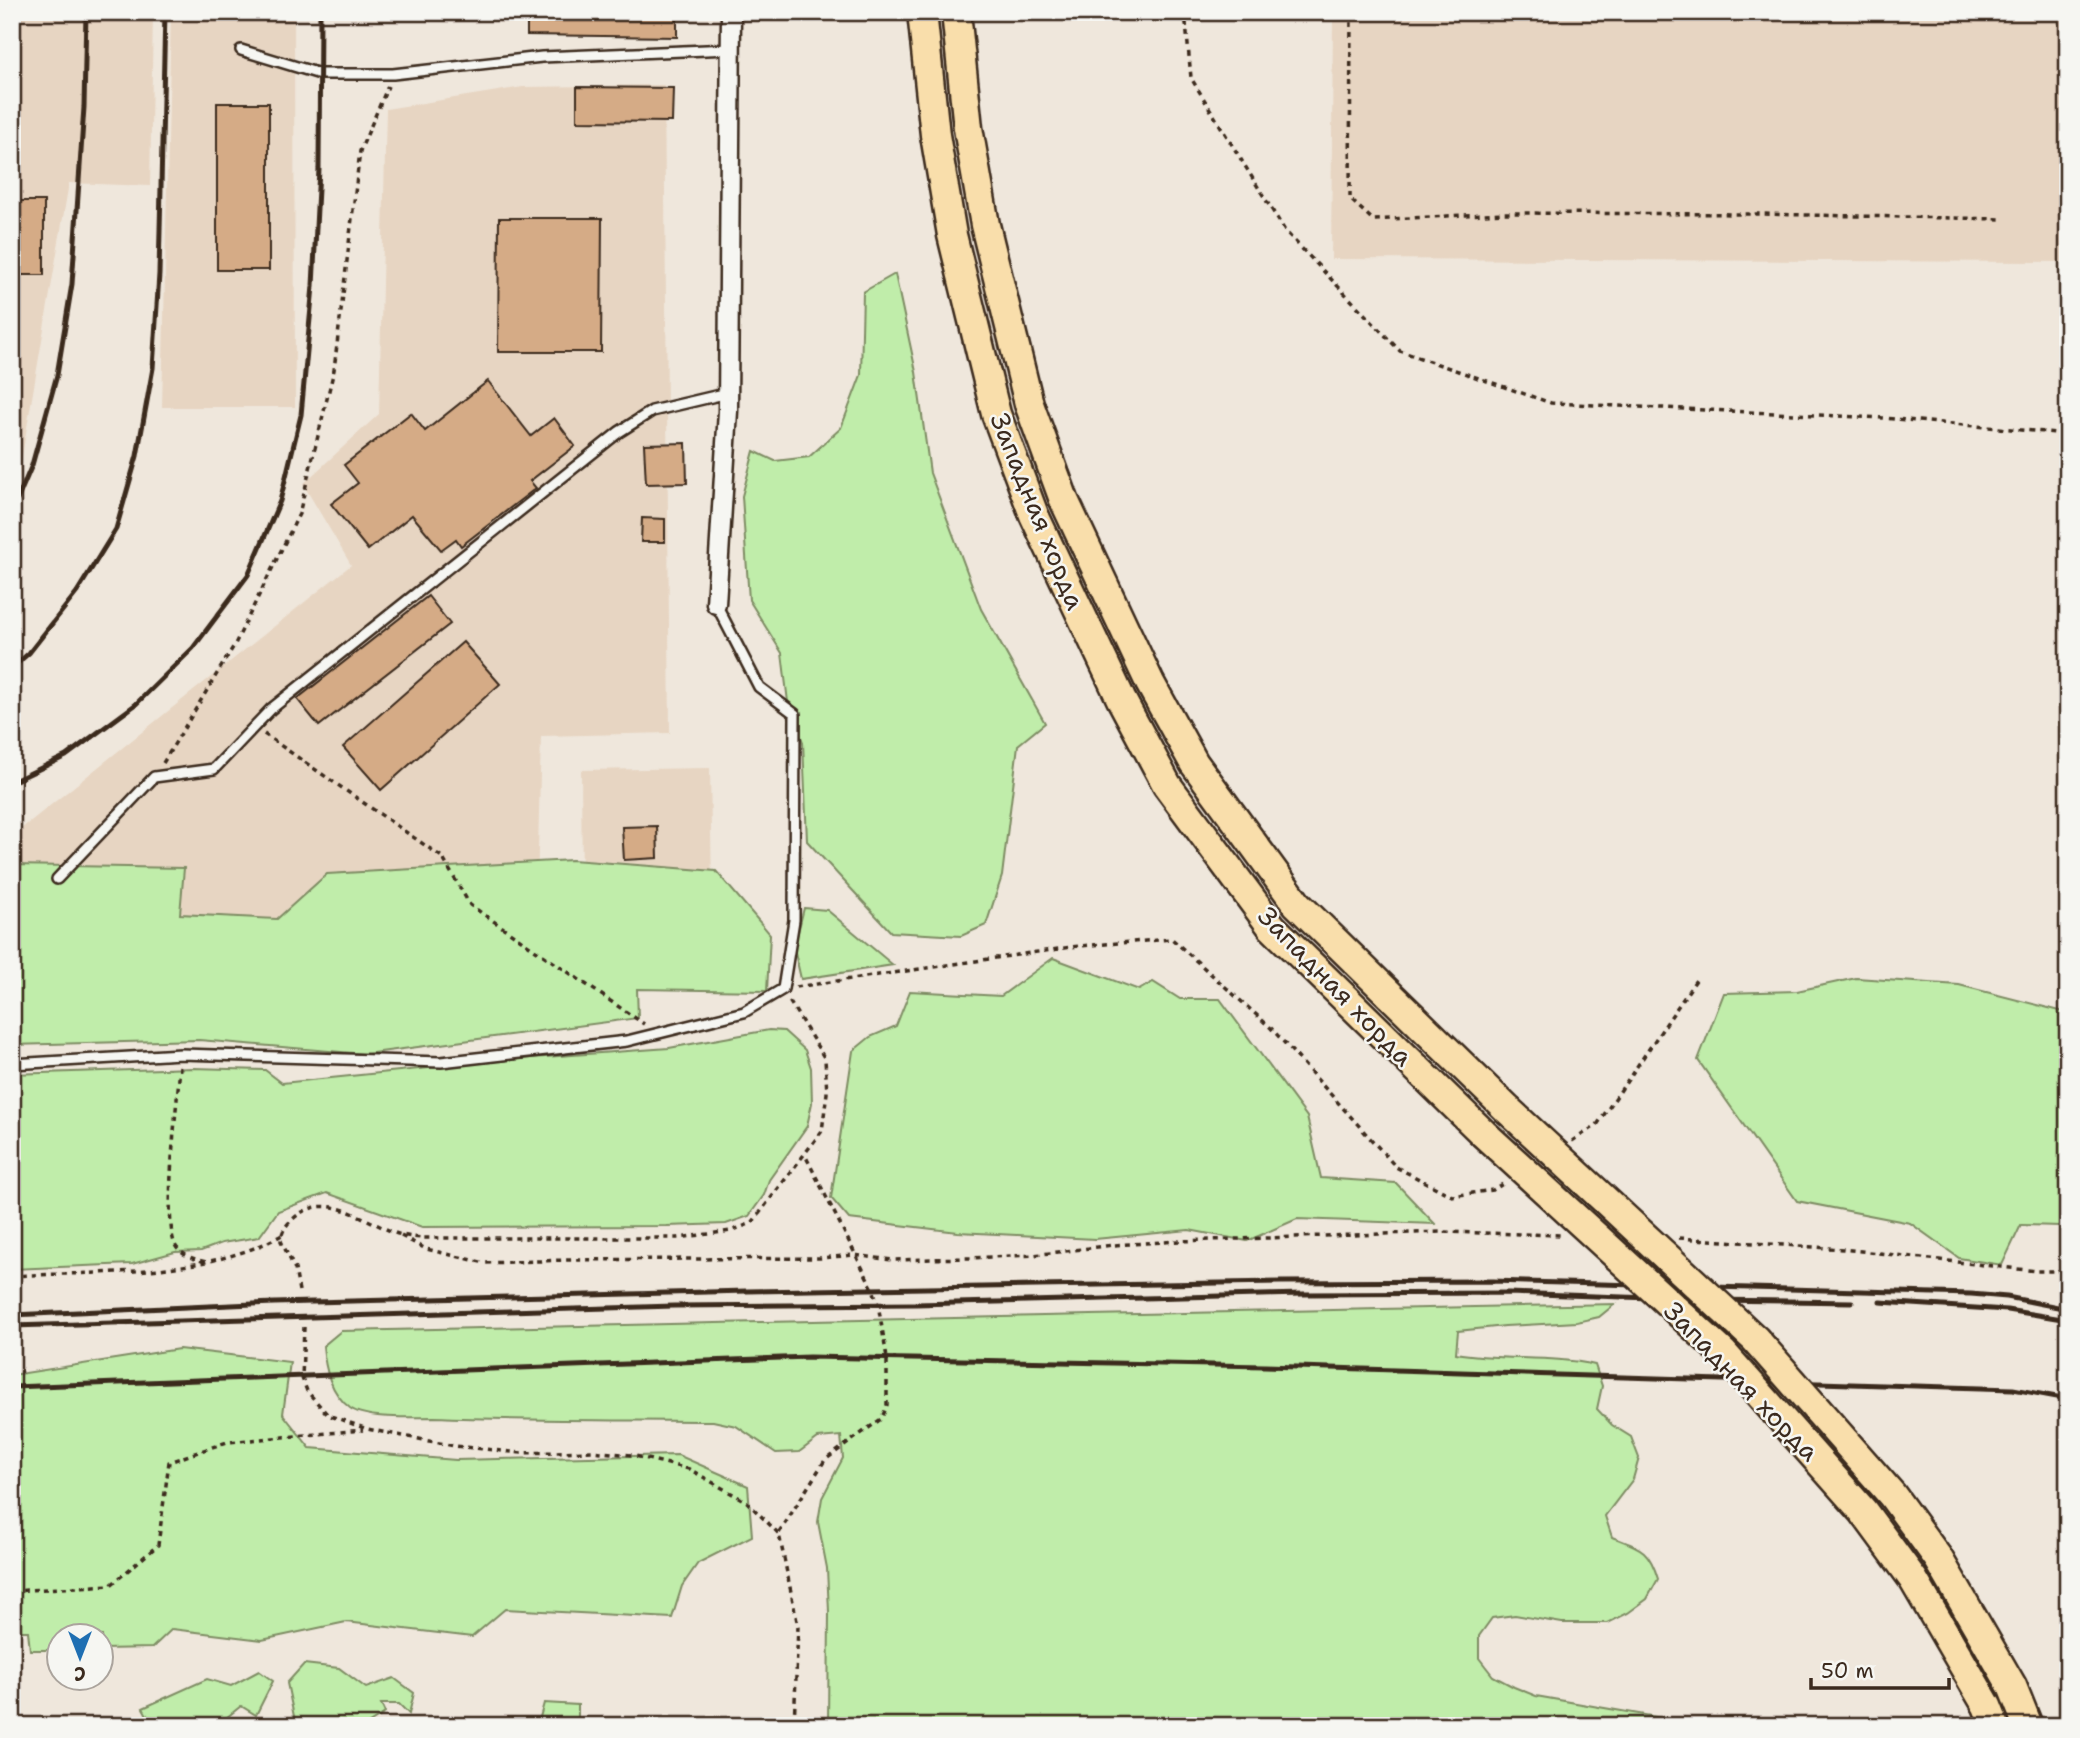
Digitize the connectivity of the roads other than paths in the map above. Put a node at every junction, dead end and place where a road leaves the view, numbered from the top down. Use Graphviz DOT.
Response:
graph roads {
  1 [pos="731,12"];
  2 [pos="922,12"];
  3 [pos="956,12"];
  4 [pos="730,48"];
  5 [pos="241,50"];
  6 [pos="728,393"];
  7 [pos="716,604"];
  8 [pos="57,879"];
  9 [pos="12,1064"];
  10 [pos="1995,1726"];
  11 [pos="2028,1726"];
  1 -- 4 [label="street"];
  2 -- 10 [label="highway, Западная хорда, bridge"];
  3 -- 11 [label="highway, Западная хорда, bridge"];
  4 -- 5 [label="lane"];
  4 -- 6 [label="street"];
  6 -- 7 [label="street"];
  6 -- 8 [label="lane"];
  7 -- 9 [label="lane"];
}
